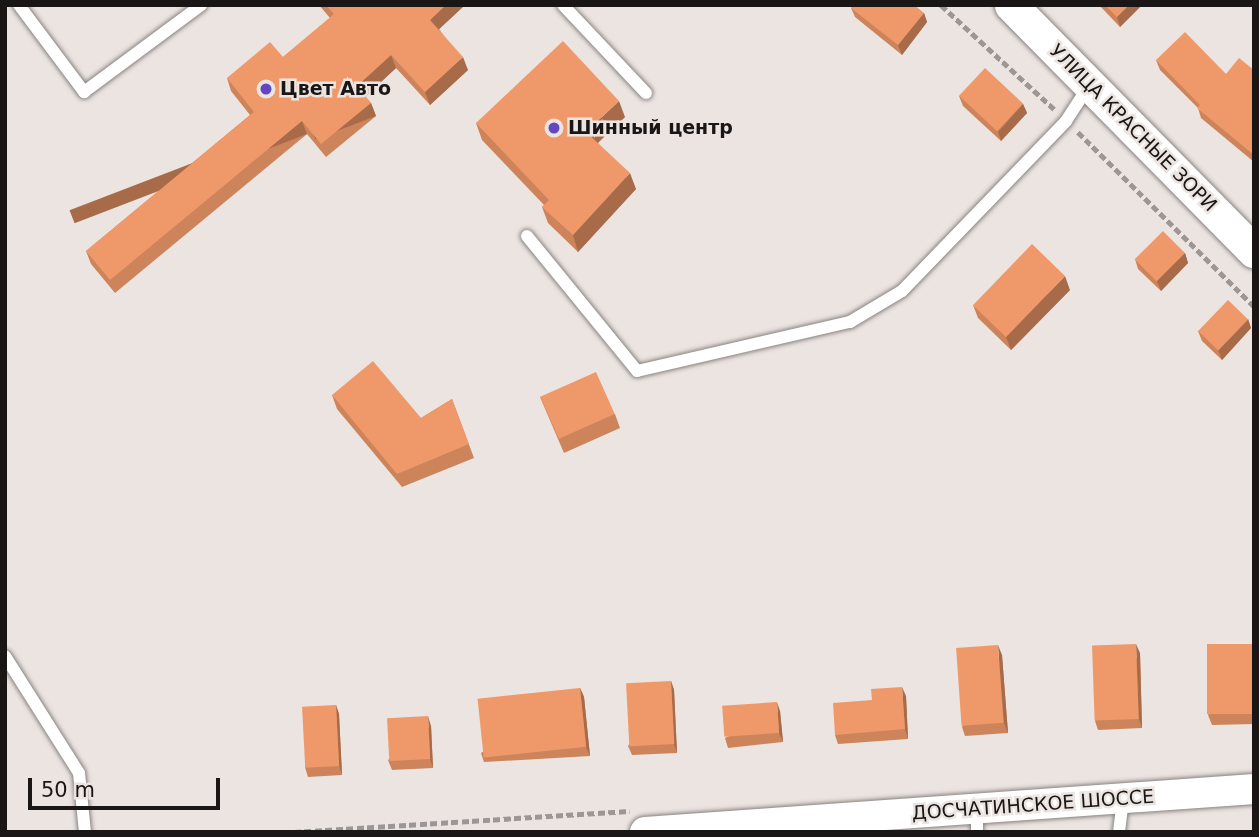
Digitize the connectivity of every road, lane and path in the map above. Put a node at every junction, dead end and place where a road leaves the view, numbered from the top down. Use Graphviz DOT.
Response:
graph roads {
  1 [pos="19,5"];
  2 [pos="201,5"];
  3 [pos="563,5"];
  4 [pos="942,5"];
  5 [pos="1011,5"];
  6 [pos="1090,84"];
  7 [pos="646,93"];
  8 [pos="1066,121"];
  9 [pos="527,236"];
  10 [pos="1254,251"];
  11 [pos="1254,306"];
  12 [pos="5,656"];
  13 [pos="1254,789"];
  14 [pos="1123,800"];
  15 [pos="977,821"];
  16 [pos="85,832"];
  17 [pos="645,832"];
  18 [pos="1119,832"];
  1 -- 2 [label="lane"];
  3 -- 7 [label="lane"];
  4 -- 8 [label="path"];
  5 -- 6 [label="main road, УЛИЦА КРАСНЫЕ ЗОРИ"];
  6 -- 8 [label="lane"];
  6 -- 10 [label="main road, УЛИЦА КРАСНЫЕ ЗОРИ"];
  8 -- 9 [label="lane"];
  8 -- 11 [label="path"];
  12 -- 16 [label="lane"];
  13 -- 14 [label="street, ДОСЧАТИНСКОЕ ШОССЕ"];
  14 -- 15 [label="street, ДОСЧАТИНСКОЕ ШОССЕ"];
  14 -- 18 [label="lane"];
  15 -- 17 [label="street, ДОСЧАТИНСКОЕ ШОССЕ"];
}
